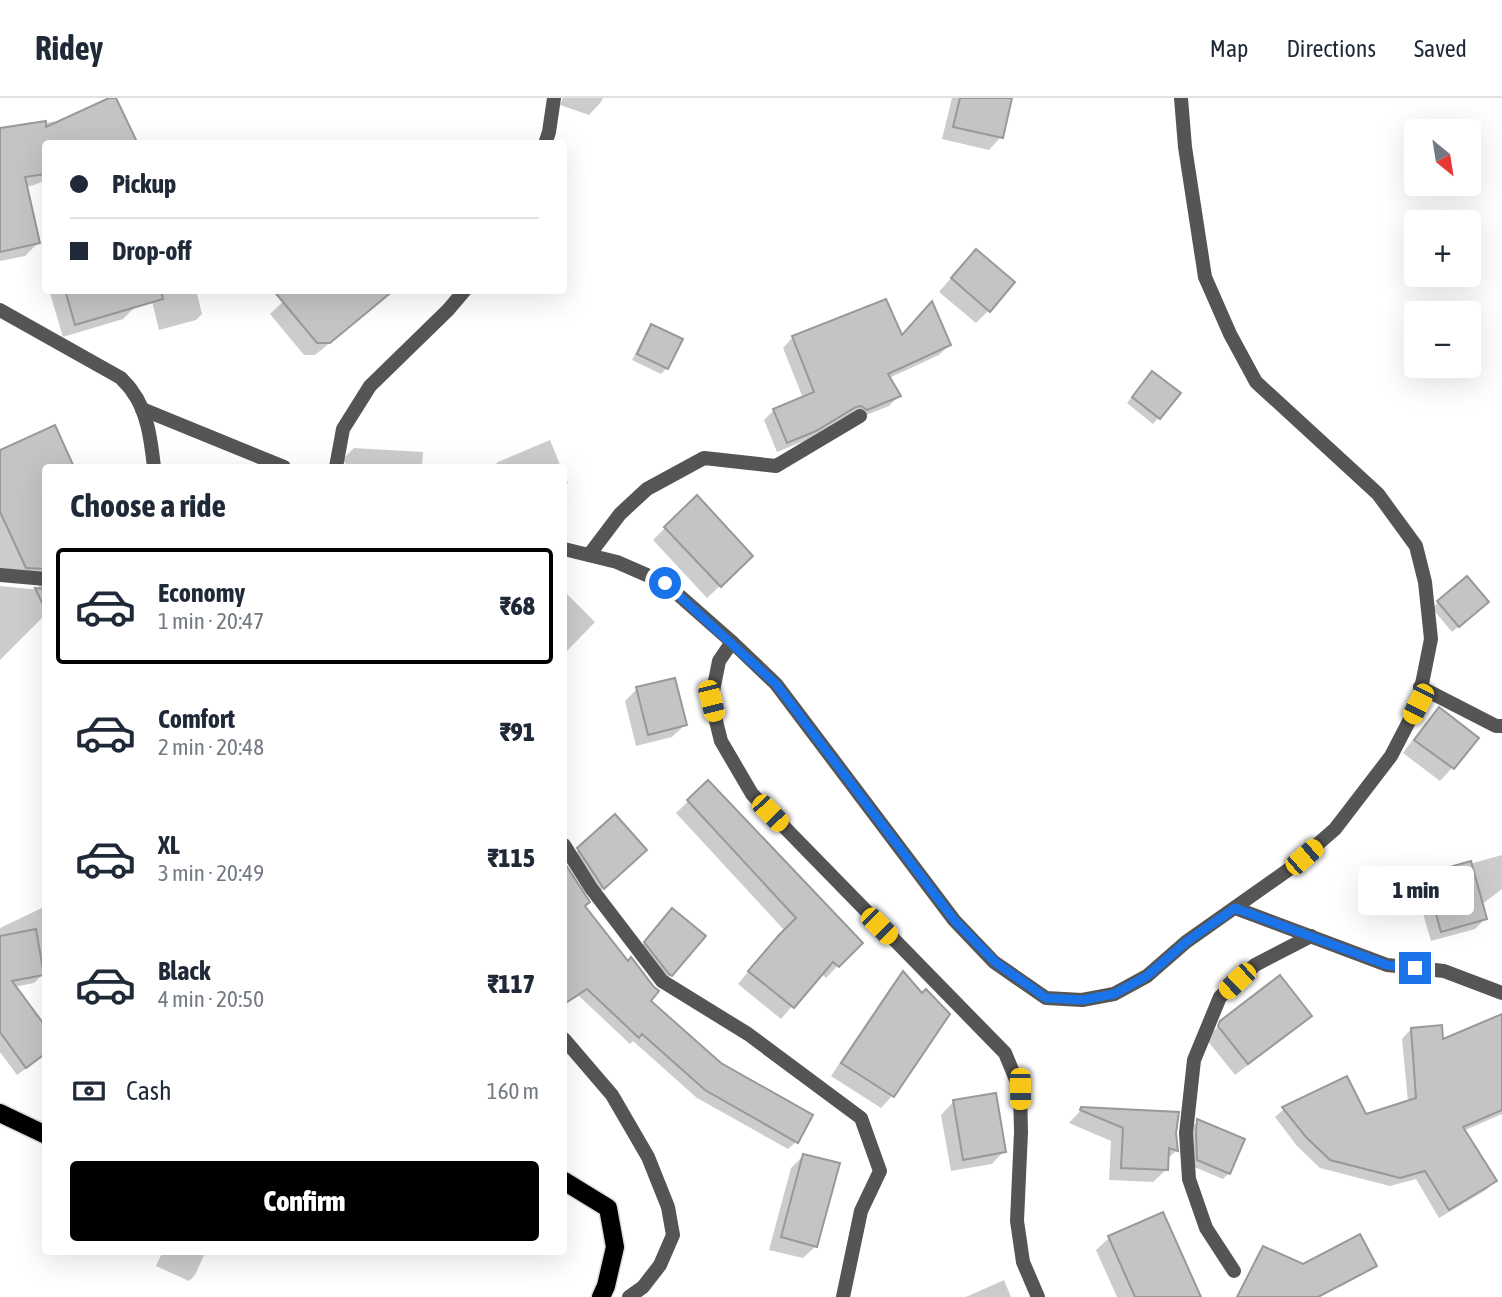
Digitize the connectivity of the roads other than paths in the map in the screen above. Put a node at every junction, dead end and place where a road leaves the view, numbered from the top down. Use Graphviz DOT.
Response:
graph roads {
  1 [pos="554,98"];
  2 [pos="1181,98"];
  3 [pos="546,140"];
  4 [pos="462,294"];
  5 [pos="0,310"];
  6 [pos="142,409"];
  7 [pos="860,416"];
  8 [pos="154,464"];
  9 [pos="277,464"];
  10 [pos="337,464"];
  11 [pos="567,550"];
  12 [pos="589,555"];
  13 [pos="0,575"];
  14 [pos="42,579"];
  15 [pos="732,642"];
  16 [pos="1420,687"];
  17 [pos="1502,726"];
  18 [pos="567,850"];
  19 [pos="1235,908"];
  20 [pos="1311,936"];
  21 [pos="1502,993"];
  22 [pos="567,1042"];
  23 [pos="0,1113"];
  24 [pos="42,1133"];
  25 [pos="567,1183"];
  26 [pos="1234,1271"];
  27 [pos="601,1297"];
  28 [pos="629,1297"];
  29 [pos="843,1297"];
  30 [pos="1038,1297"];
  1 -- 3 [label="street"];
  2 -- 16 [label="street"];
  4 -- 10 [label="street"];
  5 -- 6 [label="street"];
  6 -- 8 [label="street"];
  6 -- 9 [label="street"];
  7 -- 12 [label="street"];
  11 -- 12 [label="street"];
  12 -- 15 [label="street"];
  13 -- 14 [label="street"];
  15 -- 19 [label="street"];
  15 -- 30 [label="street"];
  16 -- 17 [label="street"];
  16 -- 19 [label="street"];
  18 -- 29 [label="street"];
  19 -- 20 [label="street"];
  20 -- 21 [label="street"];
  20 -- 26 [label="street"];
  22 -- 28 [label="street"];
  23 -- 24 [label="main road"];
  25 -- 27 [label="main road"];
}
